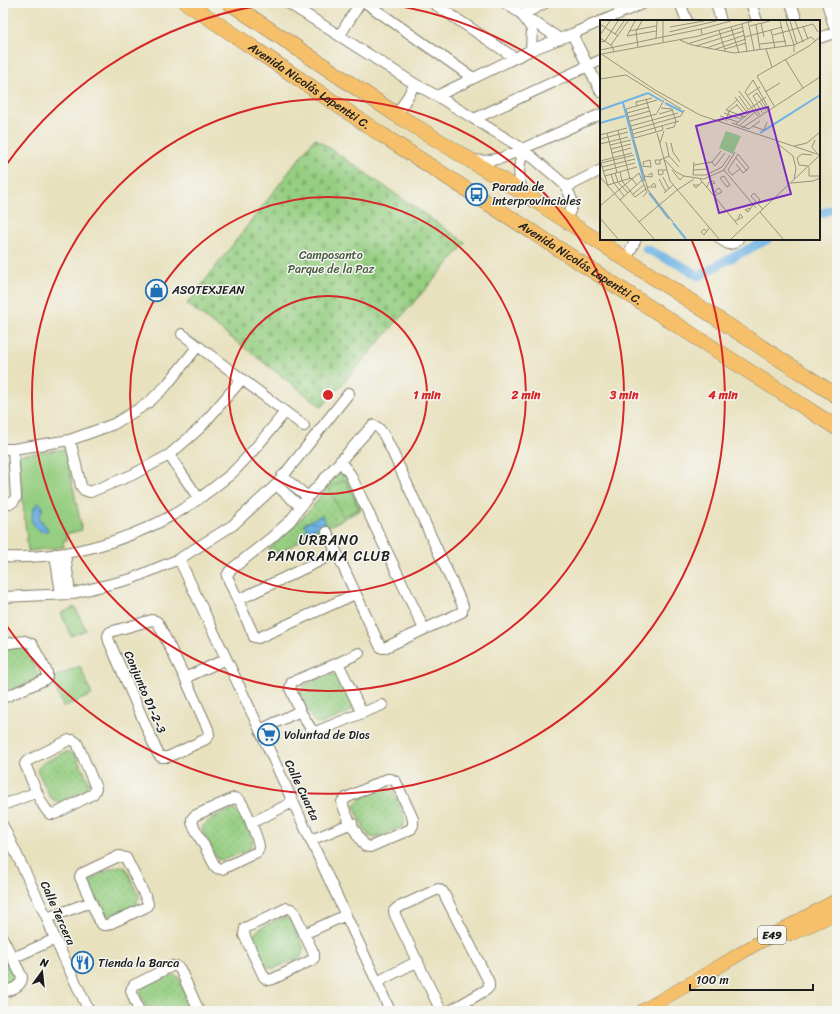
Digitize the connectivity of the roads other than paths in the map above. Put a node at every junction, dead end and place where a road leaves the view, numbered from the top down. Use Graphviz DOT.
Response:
graph roads {
  1 [pos="187,3"];
  2 [pos="230,3"];
  3 [pos="288,3"];
  4 [pos="360,3"];
  5 [pos="366,3"];
  6 [pos="433,3"];
  7 [pos="505,3"];
  8 [pos="545,3"];
  9 [pos="644,3"];
  10 [pos="680,3"];
  11 [pos="716,3"];
  12 [pos="751,3"];
  13 [pos="791,3"];
  14 [pos="827,3"];
  15 [pos="522,14"];
  16 [pos="604,20"];
  17 [pos="687,20"];
  18 [pos="721,20"];
  19 [pos="757,20"];
  20 [pos="797,20"];
  21 [pos="600,22"];
  22 [pos="837,32"];
  23 [pos="572,34"];
  24 [pos="340,35"];
  25 [pos="820,38"];
  26 [pos="560,39"];
  27 [pos="531,50"];
  28 [pos="515,58"];
  29 [pos="600,60"];
  30 [pos="588,65"];
  31 [pos="473,78"];
  32 [pos="415,84"];
  33 [pos="600,90"];
  34 [pos="437,96"];
  35 [pos="600,114"];
  36 [pos="397,115"];
  37 [pos="474,119"];
  38 [pos="523,149"];
  39 [pos="470,159"];
  40 [pos="600,170"];
  41 [pos="565,185"];
  42 [pos="525,194"];
  43 [pos="565,221"];
  44 [pos="599,237"];
  45 [pos="603,240"];
  46 [pos="636,240"];
  47 [pos="722,240"];
  48 [pos="737,240"];
  49 [pos="626,260"];
  50 [pos="182,334"];
  51 [pos="198,346"];
  52 [pos="242,379"];
  53 [pos="350,393"];
  54 [pos="837,396"];
  55 [pos="285,412"];
  56 [pos="304,426"];
  57 [pos="837,428"];
  58 [pos="70,440"];
  59 [pos="8,449"];
  60 [pos="169,455"];
  61 [pos="340,461"];
  62 [pos="279,480"];
  63 [pos="308,497"];
  64 [pos="199,499"];
  65 [pos="3,503"];
  66 [pos="301,507"];
  67 [pos="327,532"];
  68 [pos="336,552"];
  69 [pos="60,554"];
  70 [pos="3,557"];
  71 [pos="179,559"];
  72 [pos="65,594"];
  73 [pos="355,594"];
  74 [pos="3,597"];
  75 [pos="238,600"];
  76 [pos="424,629"];
  77 [pos="3,644"];
  78 [pos="359,654"];
  79 [pos="226,659"];
  80 [pos="338,663"];
  81 [pos="185,678"];
  82 [pos="3,698"];
  83 [pos="382,705"];
  84 [pos="300,712"];
  85 [pos="362,713"];
  86 [pos="260,730"];
  87 [pos="37,792"];
  88 [pos="293,802"];
  89 [pos="3,805"];
  90 [pos="251,823"];
  91 [pos="352,823"];
  92 [pos="3,827"];
  93 [pos="311,840"];
  94 [pos="837,900"];
  95 [pos="91,902"];
  96 [pos="837,913"];
  97 [pos="346,915"];
  98 [pos="47,918"];
  99 [pos="304,934"];
  100 [pos="3,939"];
  101 [pos="55,939"];
  102 [pos="13,958"];
  103 [pos="418,961"];
  104 [pos="708,973"];
  105 [pos="377,982"];
  106 [pos="3,993"];
  107 [pos="89,1011"];
  108 [pos="139,1011"];
  109 [pos="199,1011"];
  110 [pos="390,1011"];
  111 [pos="441,1011"];
  112 [pos="450,1011"];
  113 [pos="642,1011"];
  1 -- 57 [label="highway, Avenida Nicolás Lapentti C."];
  2 -- 36 [label="highway, Avenida Nicolás Lapentti C."];
  3 -- 24 [label="street"];
  4 -- 24 [label="street"];
  5 -- 31 [label="street"];
  6 -- 28 [label="street"];
  7 -- 15 [label="street"];
  8 -- 15 [label="street"];
  9 -- 16 [label="street"];
  10 -- 17 [label="street"];
  11 -- 18 [label="street"];
  12 -- 19 [label="street"];
  13 -- 20 [label="street"];
  14 -- 22 [label="street"];
  15 -- 26 [label="street"];
  15 -- 27 [label="street"];
  21 -- 23 [label="street"];
  22 -- 25 [label="street"];
  23 -- 26 [label="street"];
  23 -- 30 [label="street"];
  24 -- 32 [label="street"];
  26 -- 27 [label="street"];
  27 -- 28 [label="street"];
  28 -- 31 [label="street"];
  29 -- 30 [label="street"];
  30 -- 33 [label="street"];
  30 -- 37 [label="street"];
  31 -- 34 [label="street"];
  32 -- 34 [label="street"];
  32 -- 36 [label="street"];
  34 -- 37 [label="street"];
  35 -- 38 [label="street"];
  36 -- 39 [label="highway, Avenida Nicolás Lapentti C."];
  37 -- 38 [label="street"];
  38 -- 39 [label="street"];
  38 -- 41 [label="street"];
  38 -- 42 [label="street"];
  39 -- 42 [label="highway, Avenida Nicolás Lapentti C."];
  40 -- 41 [label="street"];
  41 -- 43 [label="street"];
  42 -- 43 [label="highway, Avenida Nicolás Lapentti C."];
  43 -- 44 [label="highway, Avenida Nicolás Lapentti C."];
  45 -- 49 [label="highway, Avenida Nicolás Lapentti C."];
  46 -- 49 [label="street"];
  47 -- 48 [label="street"];
  49 -- 54 [label="highway, Avenida Nicolás Lapentti C."];
  50 -- 51 [label="street"];
  51 -- 52 [label="street"];
  51 -- 58 [label="street"];
  52 -- 55 [label="street"];
  52 -- 60 [label="street"];
  53 -- 62 [label="street"];
  55 -- 56 [label="street"];
  55 -- 64 [label="street"];
  58 -- 59 [label="street"];
  58 -- 60 [label="street"];
  59 -- 65 [label="street"];
  60 -- 64 [label="street"];
  61 -- 63 [label="street"];
  61 -- 76 [label="street"];
  61 -- 76 [label="street"];
  62 -- 63 [label="street"];
  62 -- 66 [label="street"];
  62 -- 71 [label="street"];
  63 -- 66 [label="street"];
  64 -- 69 [label="street"];
  66 -- 75 [label="street"];
  67 -- 68 [label="street"];
  68 -- 73 [label="street"];
  68 -- 75 [label="street"];
  69 -- 70 [label="street"];
  69 -- 72 [label="street"];
  71 -- 72 [label="street"];
  71 -- 79 [label="street, Calle Cuarta"];
  72 -- 74 [label="street"];
  73 -- 75 [label="street"];
  73 -- 76 [label="street"];
  77 -- 82 [label="street"];
  78 -- 80 [label="street"];
  79 -- 81 [label="street"];
  79 -- 86 [label="street, Calle Cuarta"];
  80 -- 84 [label="street"];
  80 -- 85 [label="street"];
  81 -- 81 [label="street, Conjunto D1-2-3"];
  83 -- 85 [label="street"];
  84 -- 85 [label="street"];
  84 -- 86 [label="street"];
  86 -- 88 [label="street, Calle Cuarta"];
  87 -- 87 [label="street"];
  87 -- 89 [label="street"];
  88 -- 90 [label="street"];
  88 -- 93 [label="street, Calle Cuarta"];
  90 -- 90 [label="street"];
  91 -- 91 [label="street"];
  91 -- 93 [label="street"];
  92 -- 98 [label="street, Calle Tercera"];
  93 -- 97 [label="street, Calle Cuarta"];
  94 -- 104 [label="main road, E49"];
  95 -- 95 [label="street"];
  95 -- 98 [label="street"];
  96 -- 104 [label="main road, E49"];
  97 -- 99 [label="street"];
  97 -- 105 [label="street, Calle Cuarta"];
  98 -- 101 [label="street, Calle Tercera"];
  99 -- 99 [label="street"];
  100 -- 102 [label="street"];
  101 -- 102 [label="street"];
  101 -- 107 [label="street, Calle Tercera"];
  102 -- 106 [label="street"];
  103 -- 105 [label="street"];
  103 -- 111 [label="street"];
  103 -- 112 [label="street"];
  104 -- 113 [label="main road, E49"];
  105 -- 110 [label="street, Calle Cuarta"];
  108 -- 109 [label="street"];
}
